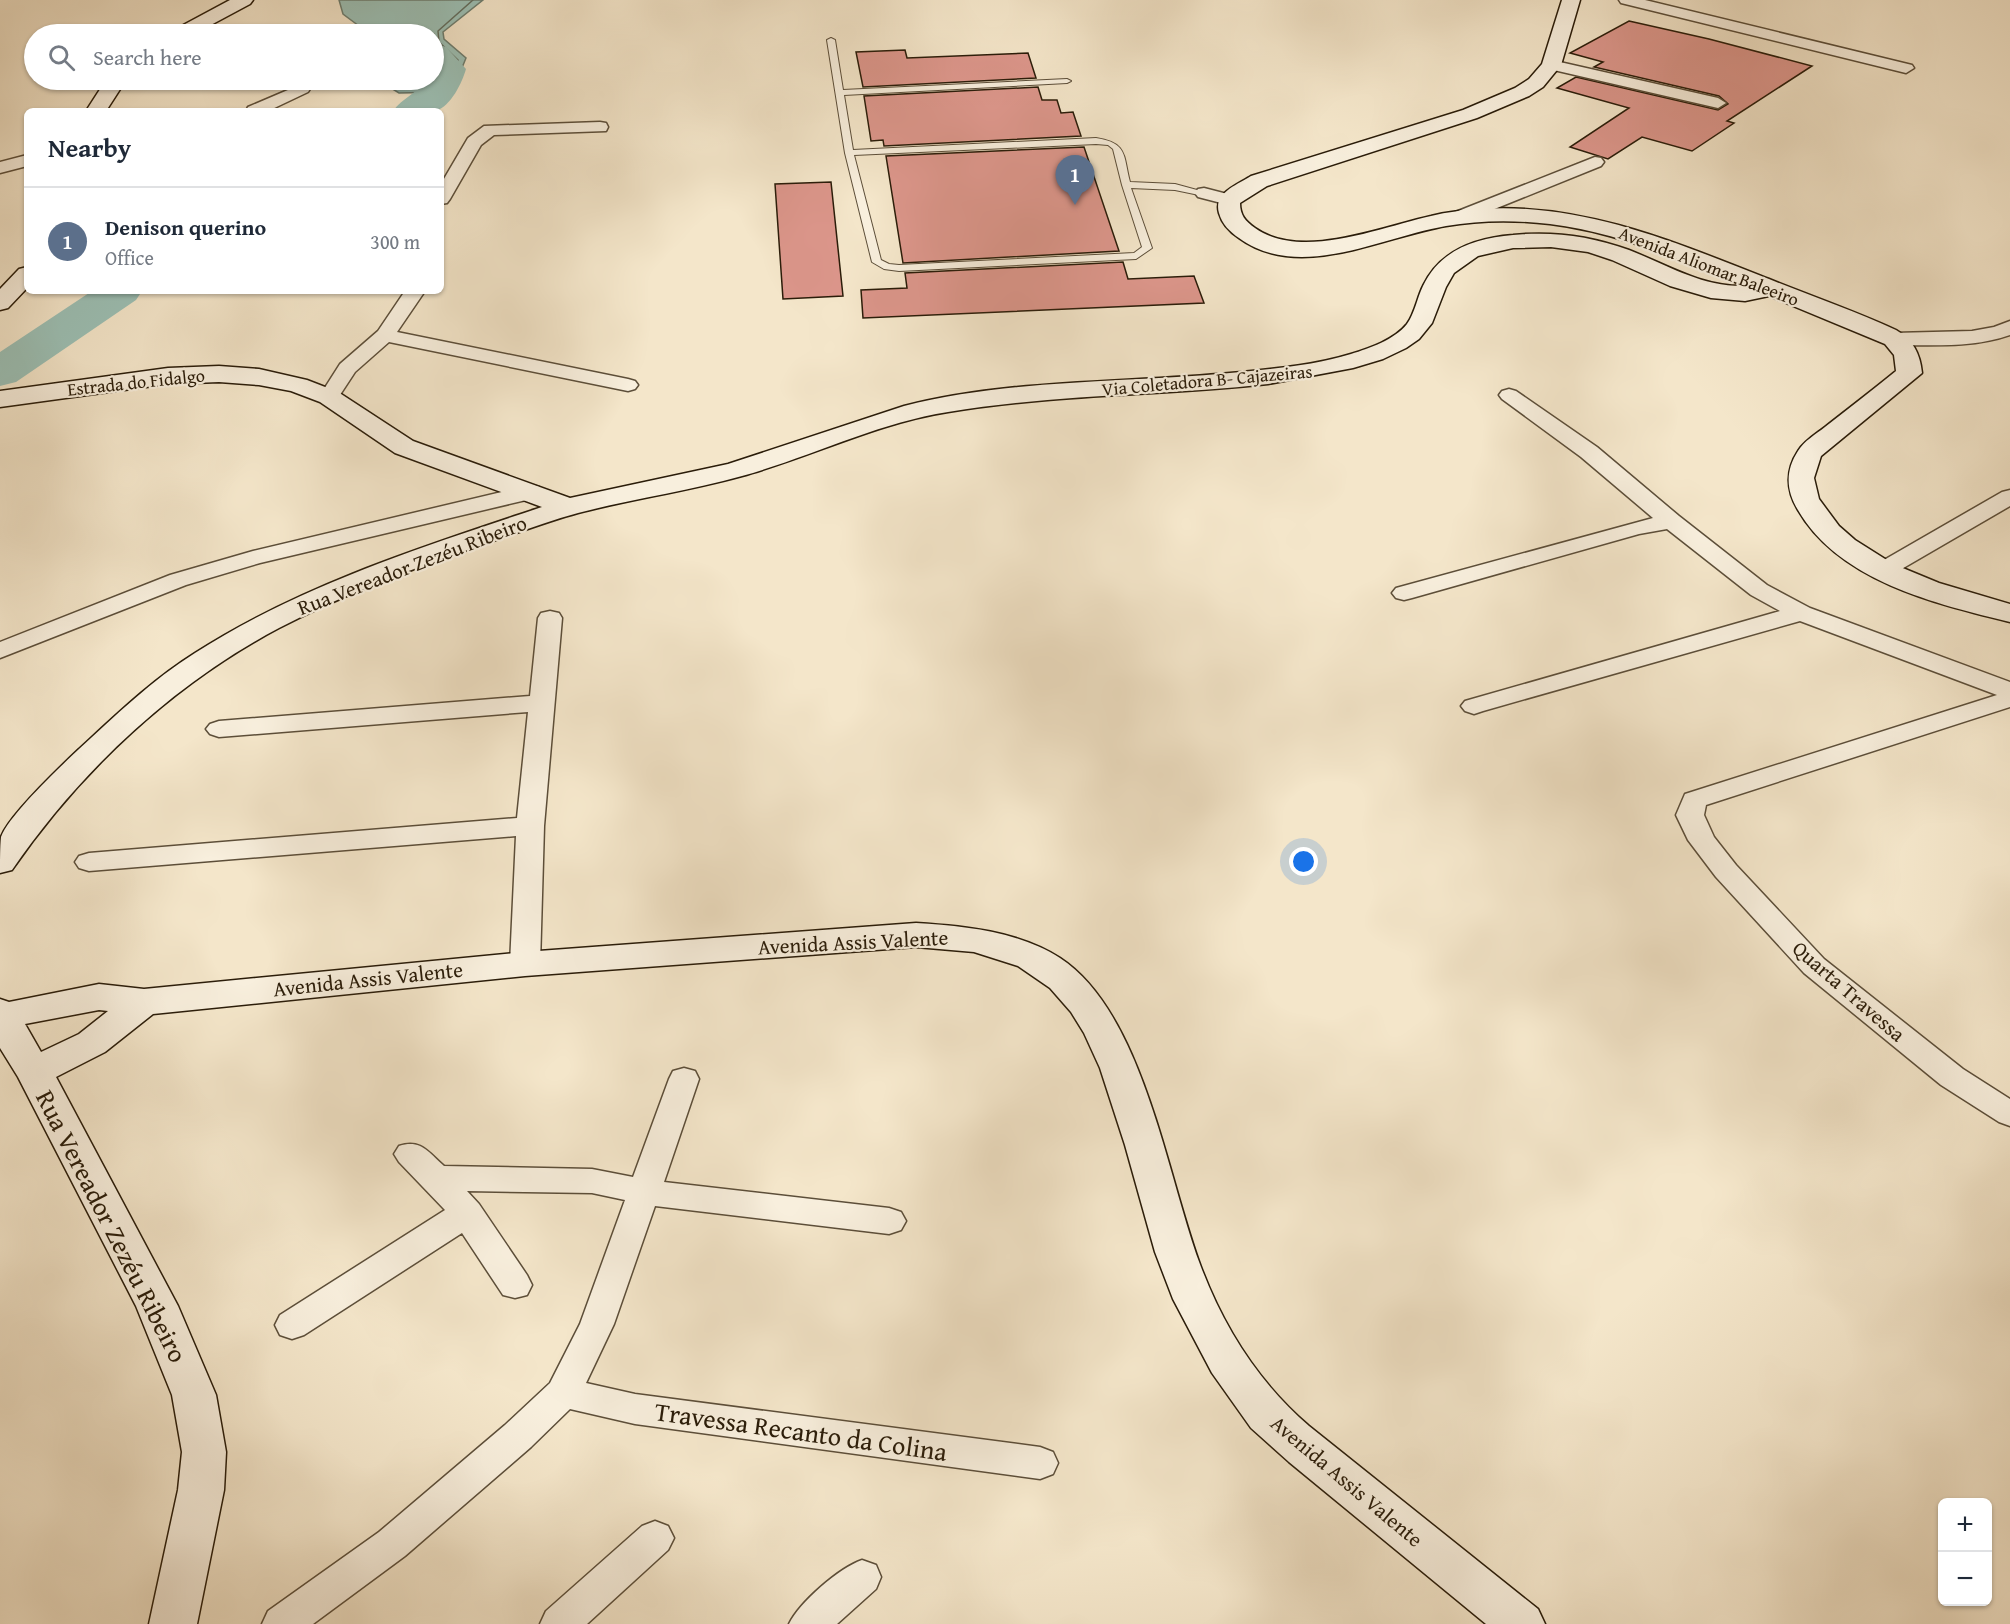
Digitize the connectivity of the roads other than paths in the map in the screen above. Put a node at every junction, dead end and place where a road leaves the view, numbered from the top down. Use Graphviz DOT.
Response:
graph roads {
  1 [pos="244,0"];
  2 [pos="1571,0"];
  3 [pos="1626,0"];
  4 [pos="200,24"];
  5 [pos="831,40"];
  6 [pos="1551,65"];
  7 [pos="1906,68"];
  8 [pos="1067,81"];
  9 [pos="110,90"];
  10 [pos="300,90"];
  11 [pos="840,93"];
  12 [pos="1718,103"];
  13 [pos="98,108"];
  14 [pos="261,108"];
  15 [pos="600,127"];
  16 [pos="849,153"];
  17 [pos="24,161"];
  18 [pos="1595,162"];
  19 [pos="0,168"];
  20 [pos="1126,185"];
  21 [pos="1204,193"];
  22 [pos="444,194"];
  23 [pos="1229,200"];
  24 [pos="1454,219"];
  25 [pos="24,276"];
  26 [pos="1751,289"];
  27 [pos="413,294"];
  28 [pos="1797,299"];
  29 [pos="0,303"];
  30 [pos="2010,327"];
  31 [pos="385,335"];
  32 [pos="1894,339"];
  33 [pos="628,385"];
  34 [pos="1509,395"];
  35 [pos="329,397"];
  36 [pos="0,399"];
  37 [pos="531,492"];
  38 [pos="630,492"];
  39 [pos="2010,497"];
  40 [pos="568,507"];
  41 [pos="1671,521"];
  42 [pos="1885,569"];
  43 [pos="1404,593"];
  44 [pos="1800,613"];
  45 [pos="2010,613"];
  46 [pos="550,618"];
  47 [pos="0,651"];
  48 [pos="2010,691"];
  49 [pos="2010,699"];
  50 [pos="542,703"];
  51 [pos="1474,706"];
  52 [pos="219,729"];
  53 [pos="530,826"];
  54 [pos="0,862"];
  55 [pos="89,862"];
  56 [pos="525,964"];
  57 [pos="144,1002"];
  58 [pos="1,1014"];
  59 [pos="34,1071"];
  60 [pos="684,1079"];
  61 [pos="2010,1114"];
  62 [pos="410,1154"];
  63 [pos="436,1178"];
  64 [pos="646,1192"];
  65 [pos="468,1213"];
  66 [pos="889,1221"];
  67 [pos="515,1285"];
  68 [pos="292,1325"];
  69 [pos="563,1393"];
  70 [pos="1040,1463"];
  71 [pos="655,1538"];
  72 [pos="862,1577"];
  73 [pos="173,1624"];
  74 [pos="282,1624"];
  75 [pos="560,1624"];
  76 [pos="809,1624"];
  77 [pos="1521,1624"];
  1 -- 4 [label="main road"];
  2 -- 6 [label="main road"];
  3 -- 7 [label="street"];
  5 -- 11 [label="lane"];
  6 -- 12 [label="street"];
  6 -- 23 [label="main road"];
  8 -- 11 [label="lane"];
  9 -- 13 [label="main road"];
  10 -- 14 [label="street"];
  11 -- 16 [label="lane"];
  15 -- 22 [label="street"];
  16 -- 20 [label="lane"];
  16 -- 20 [label="lane"];
  17 -- 19 [label="street"];
  18 -- 24 [label="street"];
  20 -- 21 [label="lane"];
  21 -- 23 [label="street"];
  23 -- 24 [label="main road, Avenida Aliomar Baleeiro"];
  24 -- 26 [label="main road, Avenida Aliomar Baleeiro"];
  25 -- 29 [label="main road"];
  26 -- 28 [label="main road, Via Coletadora B- Cajazeiras"];
  26 -- 38 [label="main road, Via Coletadora B- Cajazeiras"];
  27 -- 31 [label="street"];
  28 -- 32 [label="main road, Avenida Aliomar Baleeiro"];
  30 -- 32 [label="street"];
  31 -- 33 [label="street"];
  31 -- 35 [label="street"];
  32 -- 42 [label="main road"];
  34 -- 41 [label="street"];
  35 -- 36 [label="main road, Estrada do Fidalgo"];
  35 -- 37 [label="main road, Estrada do Fidalgo"];
  37 -- 40 [label="main road, Estrada do Fidalgo"];
  37 -- 47 [label="street"];
  38 -- 40 [label="main road, Rua Vereador Zezéu Ribeiro"];
  39 -- 42 [label="street"];
  40 -- 54 [label="main road, Rua Vereador Zezéu Ribeiro"];
  41 -- 43 [label="street"];
  41 -- 44 [label="street"];
  42 -- 45 [label="main road"];
  44 -- 48 [label="street"];
  44 -- 51 [label="street"];
  46 -- 50 [label="street"];
  49 -- 61 [label="street, Quarta Travessa"];
  50 -- 52 [label="street"];
  50 -- 53 [label="street"];
  53 -- 55 [label="street"];
  53 -- 56 [label="street"];
  56 -- 57 [label="main road, Avenida Assis Valente"];
  56 -- 77 [label="main road, Avenida Assis Valente"];
  57 -- 58 [label="main road, Avenida Assis Valente"];
  57 -- 59 [label="main road"];
  58 -- 59 [label="main road, Rua Vereador Zezéu Ribeiro"];
  59 -- 73 [label="main road, Rua Vereador Zezéu Ribeiro"];
  60 -- 64 [label="street"];
  62 -- 63 [label="street"];
  63 -- 64 [label="street"];
  63 -- 65 [label="street"];
  64 -- 66 [label="street"];
  64 -- 69 [label="street"];
  65 -- 67 [label="street"];
  65 -- 68 [label="street"];
  69 -- 70 [label="street, Travessa Recanto da Colina"];
  69 -- 74 [label="street"];
  71 -- 75 [label="street"];
  72 -- 76 [label="street"];
}
